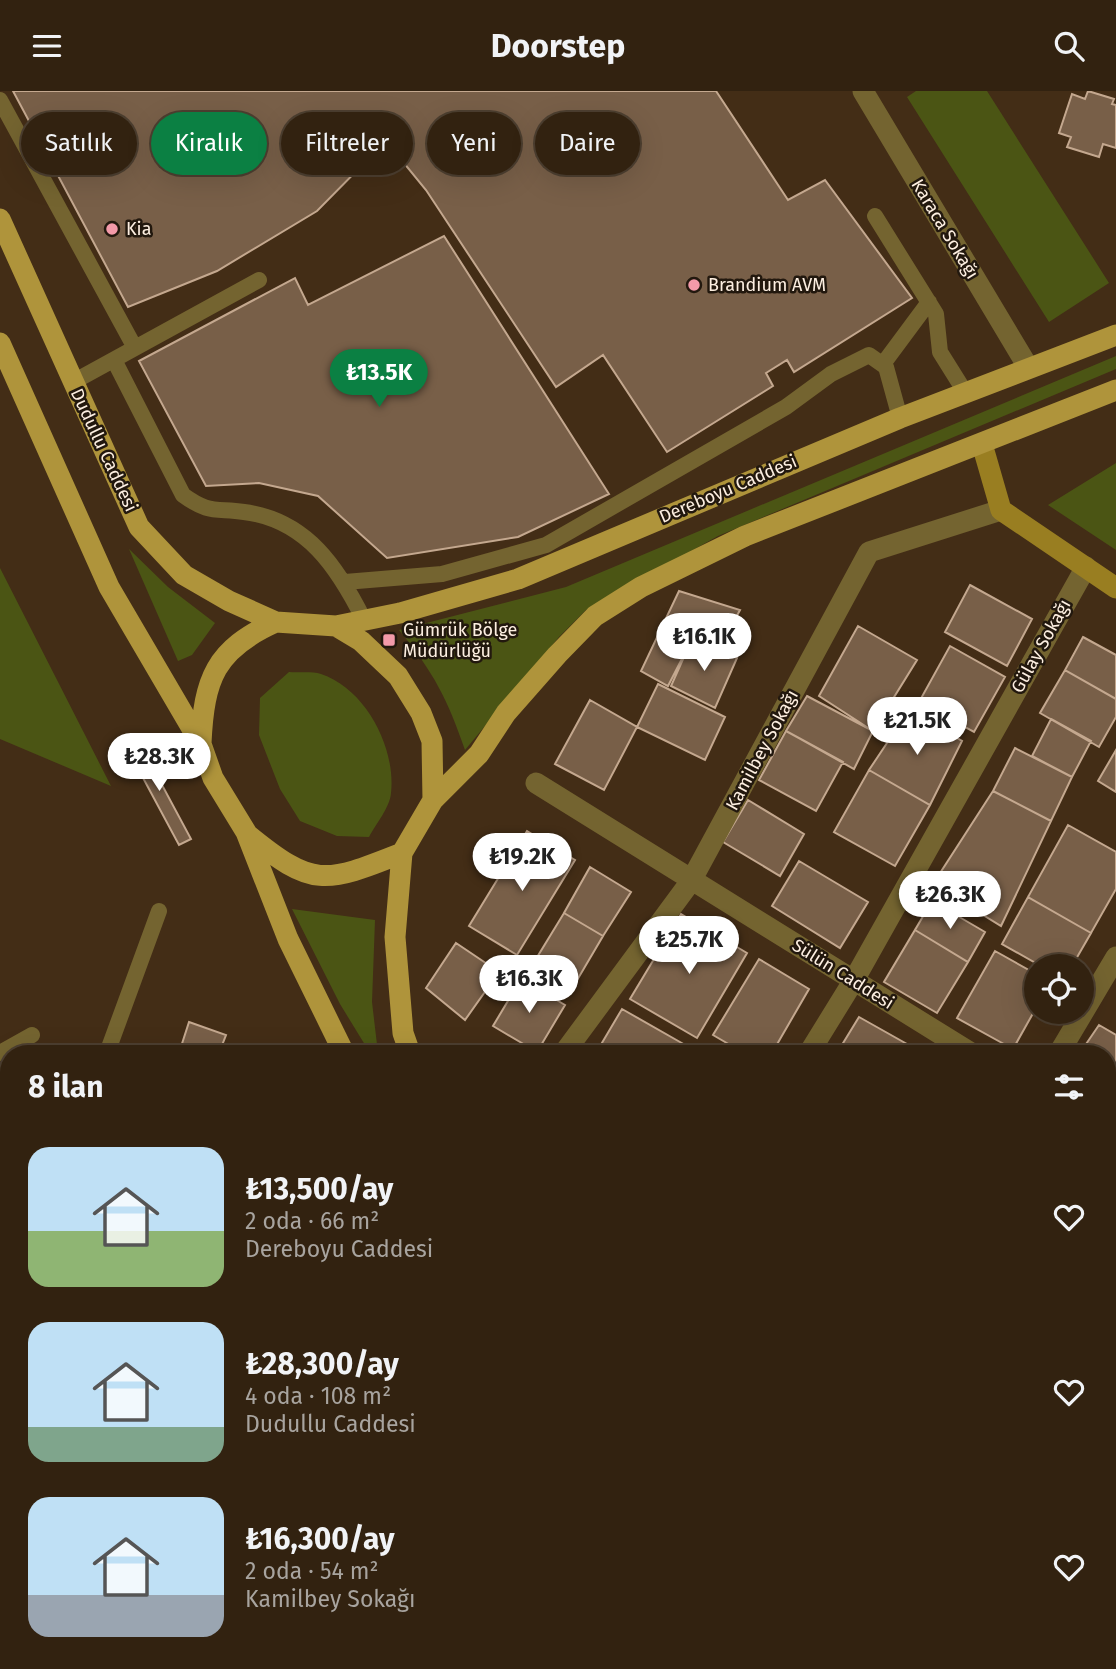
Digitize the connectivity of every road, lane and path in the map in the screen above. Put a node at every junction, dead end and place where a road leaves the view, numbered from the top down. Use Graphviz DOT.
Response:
graph roads {
  1 [pos="863,91"];
  2 [pos="0,100"];
  3 [pos="875,216"];
  4 [pos="0,219"];
  5 [pos="259,280"];
  6 [pos="929,302"];
  7 [pos="1116,335"];
  8 [pos="0,343"];
  9 [pos="135,348"];
  10 [pos="114,360"];
  11 [pos="883,364"];
  12 [pos="1028,367"];
  13 [pos="73,382"];
  14 [pos="1116,390"];
  15 [pos="965,392"];
  16 [pos="900,418"];
  17 [pos="982,444"];
  18 [pos="1000,510"];
  19 [pos="1086,567"];
  20 [pos="345,582"];
  21 [pos="1116,587"];
  22 [pos="364,620"];
  23 [pos="276,622"];
  24 [pos="336,626"];
  25 [pos="201,744"];
  26 [pos="536,783"];
  27 [pos="433,800"];
  28 [pos="246,832"];
  29 [pos="402,853"];
  30 [pos="691,881"];
  31 [pos="159,911"];
  32 [pos="1116,957"];
  33 [pos="853,980"];
  34 [pos="32,1035"];
  35 [pos="14,1045"];
  36 [pos="110,1045"];
  37 [pos="340,1045"];
  38 [pos="407,1045"];
  39 [pos="570,1045"];
  40 [pos="814,1045"];
  41 [pos="958,1045"];
  42 [pos="1064,1045"];
  1 -- 12 [label="street, Karaca Sokağı"];
  2 -- 9 [label="lane"];
  3 -- 6 [label="lane"];
  4 -- 13 [label="main road, Dudullu Caddesi"];
  5 -- 9 [label="lane"];
  6 -- 11 [label="lane"];
  6 -- 15 [label="lane"];
  7 -- 12 [label="main road, Dereboyu Caddesi"];
  8 -- 25 [label="main road, Dudullu Caddesi"];
  9 -- 10 [label="lane"];
  10 -- 13 [label="lane"];
  10 -- 20 [label="lane"];
  11 -- 16 [label="lane"];
  11 -- 20 [label="lane"];
  12 -- 15 [label="main road, Dereboyu Caddesi"];
  13 -- 23 [label="main road, Dudullu Caddesi"];
  14 -- 17 [label="main road"];
  15 -- 16 [label="main road, Dereboyu Caddesi"];
  16 -- 22 [label="main road, Dereboyu Caddesi"];
  17 -- 18 [label="street"];
  17 -- 27 [label="main road"];
  18 -- 19 [label="street"];
  18 -- 30 [label="street, Kamilbey Sokağı"];
  19 -- 21 [label="street"];
  19 -- 33 [label="street, Gülay Sokağı"];
  20 -- 22 [label="lane"];
  22 -- 24 [label="main road, Dereboyu Caddesi"];
  23 -- 24 [label="main road, Dudullu Caddesi"];
  23 -- 25 [label="main road, Dudullu Caddesi"];
  24 -- 27 [label="main road, Dudullu Caddesi"];
  25 -- 28 [label="main road, Dudullu Caddesi"];
  26 -- 30 [label="street, Sülün Caddesi"];
  27 -- 29 [label="main road"];
  28 -- 29 [label="main road, Dudullu Caddesi"];
  28 -- 37 [label="main road, Dudullu Caddesi"];
  29 -- 38 [label="main road"];
  30 -- 33 [label="street, Sülün Caddesi"];
  30 -- 39 [label="street, Kamilbey Sokağı"];
  31 -- 36 [label="lane"];
  32 -- 42 [label="street"];
  33 -- 40 [label="street, Gülay Sokağı"];
  33 -- 41 [label="street, Sülün Caddesi"];
  34 -- 35 [label="lane"];
}
